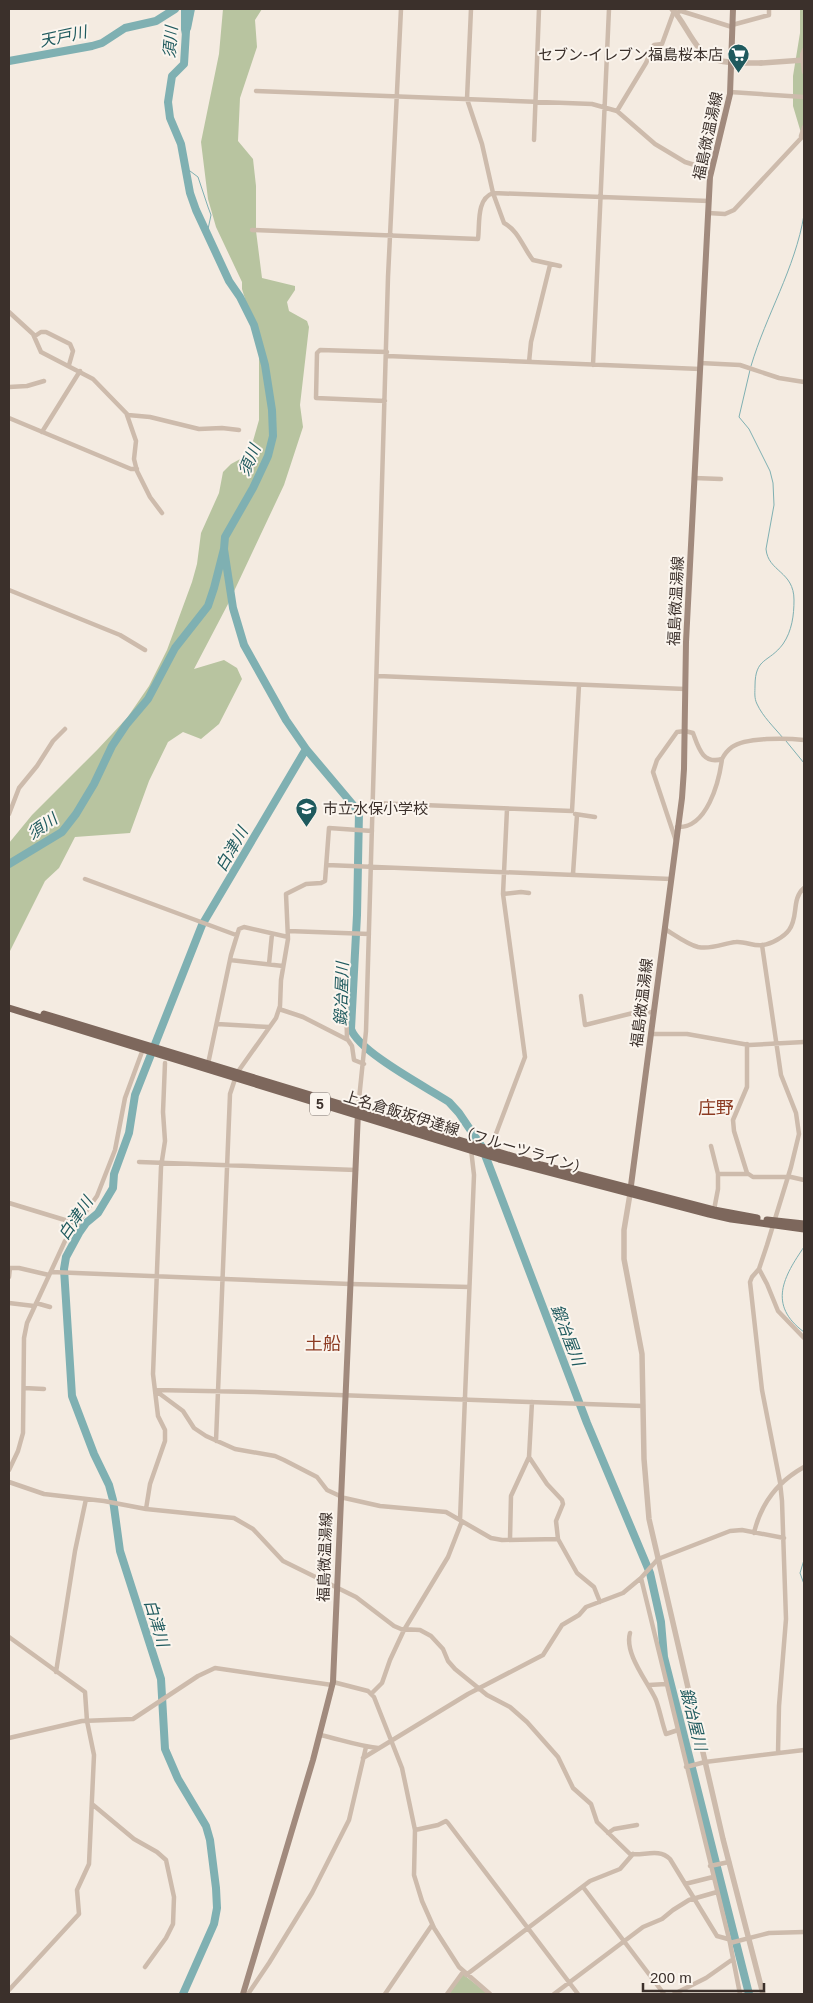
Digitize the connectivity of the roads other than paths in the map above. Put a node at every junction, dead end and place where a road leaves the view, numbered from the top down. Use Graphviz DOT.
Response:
graph roads {
  1 [pos="401,9"];
  2 [pos="471,9"];
  3 [pos="539,9"];
  4 [pos="609,9"];
  5 [pos="733,9"];
  6 [pos="769,9"];
  7 [pos="674,11"];
  8 [pos="732,26"];
  9 [pos="804,50"];
  10 [pos="804,60"];
  11 [pos="731,62"];
  12 [pos="804,72"];
  13 [pos="256,91"];
  14 [pos="730,92"];
  15 [pos="397,96"];
  16 [pos="804,97"];
  17 [pos="466,99"];
  18 [pos="536,102"];
  19 [pos="604,107"];
  20 [pos="617,111"];
  21 [pos="804,127"];
  22 [pos="804,135"];
  23 [pos="534,140"];
  24 [pos="796,144"];
  25 [pos="711,170"];
  26 [pos="493,193"];
  27 [pos="601,197"];
  28 [pos="709,201"];
  29 [pos="708,214"];
  30 [pos="252,230"];
  31 [pos="390,235"];
  32 [pos="550,265"];
  33 [pos="560,266"];
  34 [pos="9,312"];
  35 [pos="35,336"];
  36 [pos="387,354"];
  37 [pos="529,362"];
  38 [pos="69,365"];
  39 [pos="593,365"];
  40 [pos="700,367"];
  41 [pos="80,371"];
  42 [pos="44,381"];
  43 [pos="804,382"];
  44 [pos="9,388"];
  45 [pos="385,401"];
  46 [pos="127,415"];
  47 [pos="9,418"];
  48 [pos="238,430"];
  49 [pos="42,432"];
  50 [pos="136,469"];
  51 [pos="694,478"];
  52 [pos="721,479"];
  53 [pos="162,513"];
  54 [pos="9,590"];
  55 [pos="145,650"];
  56 [pos="378,676"];
  57 [pos="579,685"];
  58 [pos="685,689"];
  59 [pos="65,729"];
  60 [pos="685,731"];
  61 [pos="804,740"];
  62 [pos="722,759"];
  63 [pos="373,803"];
  64 [pos="507,809"];
  65 [pos="574,813"];
  66 [pos="9,814"];
  67 [pos="595,817"];
  68 [pos="670,822"];
  69 [pos="678,828"];
  70 [pos="372,831"];
  71 [pos="676,842"];
  72 [pos="327,865"];
  73 [pos="371,866"];
  74 [pos="504,872"];
  75 [pos="573,874"];
  76 [pos="85,879"];
  77 [pos="671,879"];
  78 [pos="804,888"];
  79 [pos="529,893"];
  80 [pos="503,894"];
  81 [pos="665,929"];
  82 [pos="272,934"];
  83 [pos="288,934"];
  84 [pos="369,934"];
  85 [pos="236,935"];
  86 [pos="762,946"];
  87 [pos="230,960"];
  88 [pos="269,964"];
  89 [pos="284,966"];
  90 [pos="346,995"];
  91 [pos="581,996"];
  92 [pos="9,1004"];
  93 [pos="9,1008"];
  94 [pos="279,1009"];
  95 [pos="654,1012"];
  96 [pos="218,1024"];
  97 [pos="269,1026"];
  98 [pos="651,1034"];
  99 [pos="347,1039"];
  100 [pos="804,1042"];
  101 [pos="777,1043"];
  102 [pos="747,1044"];
  103 [pos="145,1048"];
  104 [pos="165,1057"];
  105 [pos="208,1064"];
  106 [pos="364,1064"];
  107 [pos="236,1076"];
  108 [pos="358,1112"];
  109 [pos="711,1146"];
  110 [pos="473,1148"];
  111 [pos="494,1154"];
  112 [pos="139,1162"];
  113 [pos="162,1163"];
  114 [pos="227,1166"];
  115 [pos="356,1170"];
  116 [pos="718,1174"];
  117 [pos="747,1174"];
  118 [pos="788,1177"];
  119 [pos="804,1180"];
  120 [pos="630,1192"];
  121 [pos="9,1203"];
  122 [pos="714,1210"];
  123 [pos="773,1223"];
  124 [pos="78,1224"];
  125 [pos="804,1224"];
  126 [pos="804,1229"];
  127 [pos="10,1268"];
  128 [pos="759,1269"];
  129 [pos="50,1274"];
  130 [pos="158,1276"];
  131 [pos="9,1277"];
  132 [pos="223,1279"];
  133 [pos="350,1284"];
  134 [pos="469,1287"];
  135 [pos="9,1303"];
  136 [pos="35,1304"];
  137 [pos="50,1307"];
  138 [pos="804,1338"];
  139 [pos="24,1388"];
  140 [pos="44,1389"];
  141 [pos="155,1390"];
  142 [pos="218,1391"];
  143 [pos="345,1396"];
  144 [pos="465,1399"];
  145 [pos="532,1402"];
  146 [pos="643,1406"];
  147 [pos="216,1441"];
  148 [pos="529,1457"];
  149 [pos="804,1467"];
  150 [pos="9,1470"];
  151 [pos="9,1482"];
  152 [pos="780,1483"];
  153 [pos="340,1497"];
  154 [pos="86,1499"];
  155 [pos="146,1510"];
  156 [pos="461,1520"];
  157 [pos="754,1533"];
  158 [pos="784,1538"];
  159 [pos="558,1539"];
  160 [pos="510,1540"];
  161 [pos="655,1562"];
  162 [pos="643,1576"];
  163 [pos="336,1586"];
  164 [pos="600,1602"];
  165 [pos="404,1630"];
  166 [pos="630,1633"];
  167 [pos="9,1637"];
  168 [pos="56,1672"];
  169 [pos="333,1683"];
  170 [pos="666,1684"];
  171 [pos="649,1686"];
  172 [pos="480,1689"];
  173 [pos="372,1693"];
  174 [pos="87,1721"];
  175 [pos="678,1730"];
  176 [pos="320,1735"];
  177 [pos="9,1738"];
  178 [pos="392,1741"];
  179 [pos="366,1747"];
  180 [pos="378,1748"];
  181 [pos="804,1750"];
  182 [pos="778,1753"];
  183 [pos="363,1758"];
  184 [pos="703,1762"];
  185 [pos="687,1767"];
  186 [pos="92,1804"];
  187 [pos="637,1825"];
  188 [pos="415,1830"];
  189 [pos="608,1832"];
  190 [pos="633,1854"];
  191 [pos="726,1862"];
  192 [pos="712,1866"];
  193 [pos="713,1877"];
  194 [pos="685,1884"];
  195 [pos="583,1886"];
  196 [pos="717,1892"];
  197 [pos="695,1899"];
  198 [pos="432,1925"];
  199 [pos="528,1928"];
  200 [pos="804,1932"];
  201 [pos="746,1939"];
  202 [pos="624,1941"];
  203 [pos="730,1941"];
  204 [pos="733,1959"];
  205 [pos="145,1967"];
  206 [pos="464,1973"];
  207 [pos="569,1983"];
  208 [pos="9,1990"];
  209 [pos="242,1994"];
  210 [pos="248,1994"];
  211 [pos="385,1994"];
  212 [pos="447,1994"];
  213 [pos="490,1994"];
  214 [pos="554,1994"];
  215 [pos="578,1994"];
  216 [pos="664,1994"];
  217 [pos="674,1994"];
  218 [pos="740,1994"];
  219 [pos="763,1994"];
  1 -- 15 [label="street"];
  2 -- 17 [label="street"];
  3 -- 18 [label="street"];
  4 -- 19 [label="street"];
  5 -- 8 [label="main road, 福島微温湯線"];
  6 -- 8 [label="street"];
  7 -- 8 [label="street"];
  7 -- 11 [label="street"];
  7 -- 20 [label="street"];
  8 -- 11 [label="main road, 福島微温湯線"];
  9 -- 12 [label="street"];
  10 -- 11 [label="street, bridge"];
  11 -- 14 [label="main road, 福島微温湯線"];
  13 -- 15 [label="street"];
  14 -- 16 [label="street"];
  14 -- 25 [label="main road, 福島微温湯線"];
  15 -- 17 [label="street"];
  15 -- 31 [label="street"];
  17 -- 18 [label="street"];
  17 -- 26 [label="street"];
  18 -- 19 [label="street"];
  18 -- 23 [label="street"];
  19 -- 20 [label="street"];
  19 -- 27 [label="street"];
  20 -- 25 [label="street"];
  21 -- 24 [label="street"];
  22 -- 24 [label="street"];
  24 -- 29 [label="street"];
  25 -- 28 [label="main road, 福島微温湯線"];
  26 -- 27 [label="street"];
  26 -- 31 [label="street"];
  26 -- 32 [label="street"];
  27 -- 28 [label="street"];
  27 -- 39 [label="street"];
  28 -- 29 [label="main road, 福島微温湯線"];
  29 -- 40 [label="main road, 福島微温湯線"];
  30 -- 31 [label="street"];
  31 -- 36 [label="street"];
  32 -- 33 [label="street"];
  32 -- 37 [label="street"];
  34 -- 35 [label="street"];
  35 -- 38 [label="street"];
  35 -- 38 [label="street"];
  36 -- 37 [label="street"];
  36 -- 45 [label="street"];
  36 -- 45 [label="street"];
  37 -- 39 [label="street"];
  38 -- 41 [label="street"];
  39 -- 40 [label="street"];
  40 -- 43 [label="street"];
  40 -- 51 [label="main road, 福島微温湯線"];
  41 -- 46 [label="street"];
  41 -- 49 [label="street"];
  42 -- 44 [label="street"];
  45 -- 56 [label="street"];
  46 -- 48 [label="street"];
  46 -- 50 [label="street"];
  47 -- 49 [label="street"];
  49 -- 50 [label="street"];
  50 -- 53 [label="street"];
  51 -- 52 [label="street"];
  51 -- 58 [label="main road, 福島微温湯線"];
  54 -- 55 [label="street"];
  56 -- 57 [label="street"];
  56 -- 63 [label="street"];
  57 -- 58 [label="street"];
  57 -- 65 [label="street"];
  58 -- 60 [label="main road, 福島微温湯線"];
  59 -- 66 [label="street"];
  60 -- 62 [label="street"];
  60 -- 68 [label="street"];
  60 -- 69 [label="main road, 福島微温湯線"];
  61 -- 62 [label="street"];
  62 -- 69 [label="street"];
  63 -- 64 [label="street"];
  63 -- 70 [label="street"];
  64 -- 65 [label="street"];
  64 -- 74 [label="street"];
  65 -- 67 [label="street"];
  65 -- 75 [label="street"];
  68 -- 69 [label="street"];
  68 -- 71 [label="street"];
  69 -- 71 [label="main road, 福島微温湯線"];
  70 -- 72 [label="street"];
  70 -- 73 [label="street"];
  71 -- 77 [label="main road, 福島微温湯線"];
  72 -- 73 [label="street"];
  72 -- 83 [label="street"];
  73 -- 74 [label="street"];
  73 -- 84 [label="street"];
  74 -- 75 [label="street"];
  74 -- 80 [label="street"];
  75 -- 77 [label="street"];
  76 -- 85 [label="street"];
  77 -- 81 [label="main road, 福島微温湯線"];
  78 -- 86 [label="street"];
  79 -- 80 [label="street"];
  80 -- 111 [label="street"];
  81 -- 86 [label="street"];
  81 -- 95 [label="main road, 福島微温湯線"];
  82 -- 83 [label="street"];
  82 -- 85 [label="street"];
  82 -- 88 [label="street"];
  83 -- 84 [label="street"];
  83 -- 89 [label="street"];
  84 -- 106 [label="street"];
  85 -- 87 [label="street"];
  86 -- 101 [label="street"];
  87 -- 88 [label="street"];
  87 -- 96 [label="street"];
  88 -- 89 [label="street"];
  89 -- 94 [label="street"];
  90 -- 99 [label="street"];
  91 -- 95 [label="street"];
  92 -- 103 [label="main road, 上名倉飯坂伊達線（フルーツライン） / 5"];
  93 -- 103 [label="main road, 上名倉飯坂伊達線（フルーツライン） / 5"];
  94 -- 97 [label="street"];
  94 -- 99 [label="street"];
  95 -- 98 [label="main road, 福島微温湯線"];
  96 -- 97 [label="street"];
  96 -- 105 [label="street"];
  97 -- 107 [label="street"];
  98 -- 102 [label="street"];
  98 -- 120 [label="main road, 福島微温湯線"];
  99 -- 106 [label="street"];
  100 -- 101 [label="street"];
  101 -- 102 [label="street"];
  101 -- 118 [label="street"];
  102 -- 117 [label="street"];
  103 -- 104 [label="main road, 上名倉飯坂伊達線（フルーツライン） / 5"];
  103 -- 124 [label="street"];
  104 -- 105 [label="main road, 上名倉飯坂伊達線（フルーツライン） / 5"];
  104 -- 107 [label="main road, 上名倉飯坂伊達線（フルーツライン） / 5"];
  104 -- 113 [label="street"];
  105 -- 107 [label="main road, 上名倉飯坂伊達線（フルーツライン） / 5"];
  106 -- 108 [label="street"];
  107 -- 108 [label="main road, 上名倉飯坂伊達線（フルーツライン） / 5"];
  107 -- 114 [label="street"];
  108 -- 110 [label="main road, 上名倉飯坂伊達線（フルーツライン） / 5"];
  108 -- 115 [label="main road, 福島微温湯線"];
  109 -- 116 [label="street"];
  110 -- 111 [label="main road, 上名倉飯坂伊達線（フルーツライン） / 5"];
  110 -- 134 [label="street"];
  111 -- 120 [label="main road, 上名倉飯坂伊達線（フルーツライン） / 5"];
  112 -- 113 [label="street"];
  113 -- 114 [label="street"];
  113 -- 130 [label="street"];
  114 -- 115 [label="street"];
  114 -- 132 [label="street"];
  115 -- 133 [label="main road, 福島微温湯線"];
  116 -- 117 [label="street"];
  116 -- 122 [label="street"];
  117 -- 118 [label="street"];
  118 -- 119 [label="street"];
  118 -- 123 [label="street"];
  120 -- 122 [label="main road, 上名倉飯坂伊達線（フルーツライン） / 5"];
  120 -- 123 [label="main road, 上名倉飯坂伊達線（フルーツライン） / 5"];
  120 -- 146 [label="street"];
  121 -- 124 [label="street"];
  122 -- 123 [label="main road, 上名倉飯坂伊達線（フルーツライン） / 5"];
  123 -- 125 [label="main road, 上名倉飯坂伊達線（フルーツライン） / 5"];
  123 -- 126 [label="main road, 上名倉飯坂伊達線（フルーツライン） / 5"];
  123 -- 128 [label="street"];
  124 -- 129 [label="street"];
  127 -- 129 [label="street"];
  127 -- 131 [label="street"];
  128 -- 138 [label="street"];
  128 -- 152 [label="street"];
  129 -- 130 [label="street"];
  129 -- 136 [label="street"];
  130 -- 132 [label="street"];
  130 -- 141 [label="street"];
  132 -- 133 [label="street"];
  132 -- 142 [label="street"];
  133 -- 134 [label="street"];
  133 -- 143 [label="main road, 福島微温湯線"];
  134 -- 144 [label="street"];
  135 -- 136 [label="street"];
  136 -- 137 [label="street"];
  136 -- 139 [label="street"];
  139 -- 140 [label="street"];
  139 -- 150 [label="street"];
  141 -- 142 [label="street"];
  141 -- 147 [label="street"];
  141 -- 155 [label="street"];
  142 -- 143 [label="street"];
  142 -- 147 [label="street"];
  143 -- 144 [label="street"];
  143 -- 153 [label="main road, 福島微温湯線"];
  144 -- 145 [label="street"];
  144 -- 156 [label="street"];
  145 -- 146 [label="street"];
  145 -- 148 [label="street"];
  146 -- 161 [label="street"];
  147 -- 153 [label="street"];
  148 -- 159 [label="street"];
  148 -- 160 [label="street"];
  149 -- 152 [label="street"];
  151 -- 154 [label="street"];
  152 -- 157 [label="street"];
  152 -- 158 [label="street"];
  153 -- 156 [label="street"];
  153 -- 163 [label="main road, 福島微温湯線"];
  154 -- 155 [label="street"];
  154 -- 168 [label="street"];
  155 -- 163 [label="street"];
  156 -- 160 [label="street"];
  156 -- 165 [label="street"];
  157 -- 158 [label="street"];
  157 -- 161 [label="street"];
  158 -- 182 [label="street"];
  159 -- 160 [label="street"];
  159 -- 164 [label="street"];
  161 -- 162 [label="street"];
  161 -- 184 [label="street"];
  162 -- 164 [label="street"];
  162 -- 170 [label="street"];
  163 -- 165 [label="street"];
  163 -- 169 [label="main road, 福島微温湯線"];
  164 -- 172 [label="street"];
  165 -- 172 [label="street"];
  165 -- 173 [label="street"];
  166 -- 171 [label="street"];
  167 -- 168 [label="street"];
  168 -- 174 [label="street"];
  169 -- 173 [label="street"];
  169 -- 174 [label="street"];
  169 -- 176 [label="main road, 福島微温湯線"];
  170 -- 171 [label="street"];
  170 -- 175 [label="street"];
  171 -- 175 [label="street"];
  172 -- 178 [label="street"];
  172 -- 189 [label="street"];
  173 -- 178 [label="street"];
  174 -- 177 [label="street"];
  174 -- 186 [label="street"];
  175 -- 185 [label="street"];
  176 -- 179 [label="street"];
  176 -- 209 [label="main road, 福島微温湯線"];
  178 -- 180 [label="street"];
  178 -- 188 [label="street"];
  179 -- 180 [label="street"];
  179 -- 183 [label="street"];
  180 -- 183 [label="street"];
  181 -- 182 [label="street"];
  182 -- 184 [label="street"];
  183 -- 210 [label="street"];
  184 -- 185 [label="street"];
  184 -- 191 [label="street"];
  185 -- 192 [label="street"];
  186 -- 205 [label="street"];
  186 -- 208 [label="street"];
  187 -- 189 [label="street"];
  188 -- 198 [label="street"];
  188 -- 199 [label="street"];
  189 -- 190 [label="street"];
  190 -- 194 [label="street"];
  190 -- 195 [label="street"];
  191 -- 192 [label="street"];
  191 -- 201 [label="street"];
  192 -- 193 [label="street"];
  193 -- 194 [label="street"];
  193 -- 196 [label="street"];
  194 -- 197 [label="street"];
  195 -- 199 [label="street"];
  195 -- 202 [label="street"];
  196 -- 197 [label="street"];
  196 -- 203 [label="street"];
  197 -- 202 [label="street"];
  197 -- 203 [label="street"];
  198 -- 206 [label="street"];
  198 -- 211 [label="street"];
  199 -- 206 [label="street"];
  199 -- 207 [label="street"];
  200 -- 201 [label="street"];
  201 -- 203 [label="street"];
  201 -- 219 [label="street"];
  202 -- 207 [label="street"];
  202 -- 216 [label="street"];
  203 -- 204 [label="street"];
  204 -- 217 [label="street"];
  204 -- 218 [label="street"];
  206 -- 212 [label="street"];
  206 -- 213 [label="street"];
  207 -- 214 [label="street"];
  207 -- 215 [label="street"];
}
